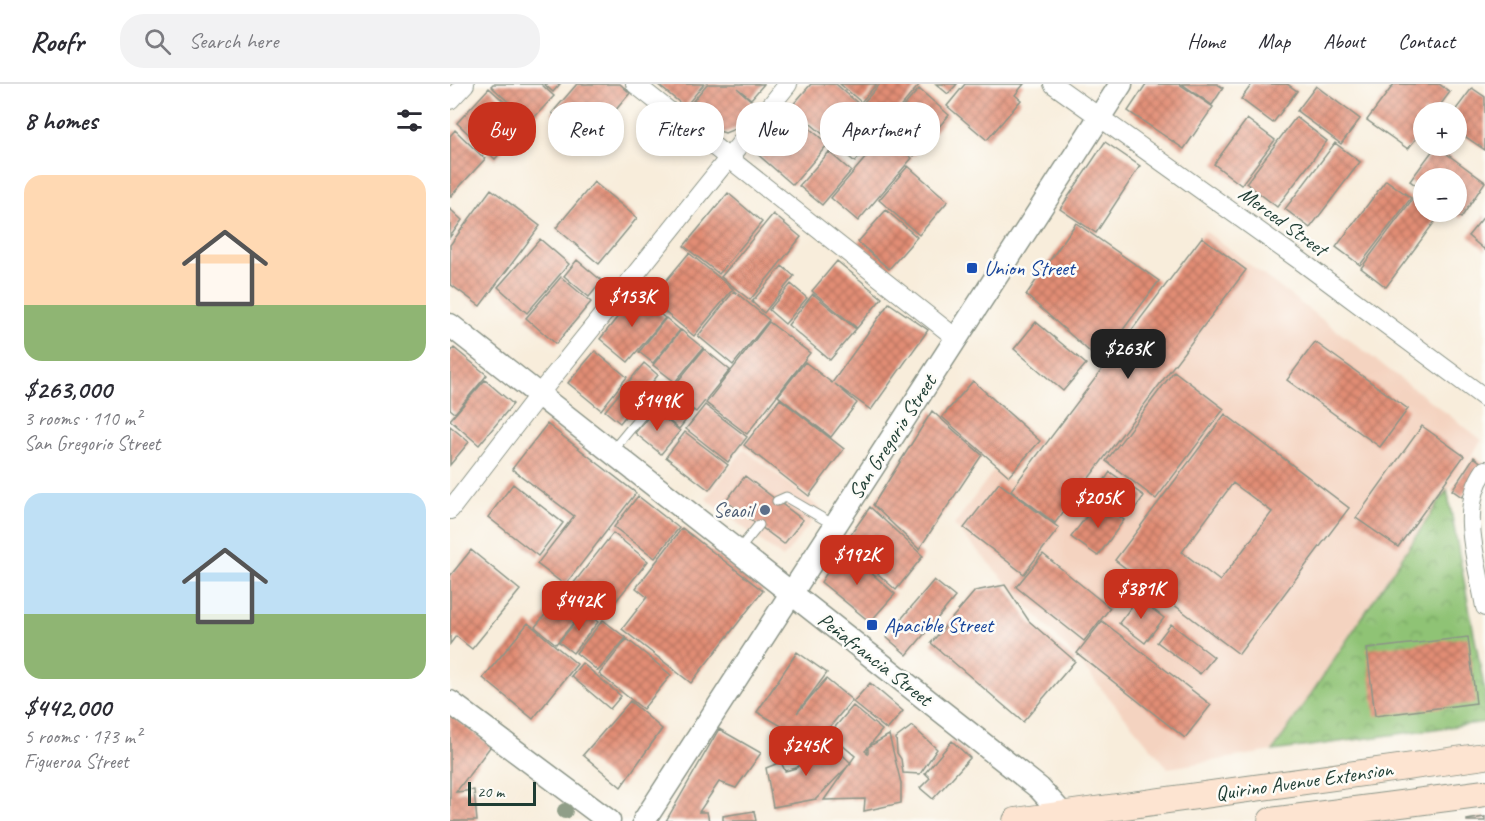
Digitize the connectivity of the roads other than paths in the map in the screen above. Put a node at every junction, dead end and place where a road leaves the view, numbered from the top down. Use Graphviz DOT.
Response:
graph roads {
  1 [pos="465,84"];
  2 [pos="635,84"];
  3 [pos="788,84"];
  4 [pos="1053,84"];
  5 [pos="1121,84"];
  6 [pos="450,100"];
  7 [pos="1098,118"];
  8 [pos="729,159"];
  9 [pos="450,325"];
  10 [pos="956,338"];
  11 [pos="540,393"];
  12 [pos="1485,398"];
  13 [pos="646,410"];
  14 [pos="612,451"];
  15 [pos="1485,470"];
  16 [pos="777,501"];
  17 [pos="450,510"];
  18 [pos="759,525"];
  19 [pos="834,525"];
  20 [pos="738,551"];
  21 [pos="790,592"];
  22 [pos="1485,607"];
  23 [pos="450,702"];
  24 [pos="1485,756"];
  25 [pos="1485,793"];
  26 [pos="1067,818"];
  27 [pos="609,821"];
  28 [pos="644,821"];
  29 [pos="1016,821"];
  30 [pos="1270,821"];
  1 -- 6 [label="street"];
  2 -- 8 [label="street"];
  3 -- 8 [label="street"];
  4 -- 7 [label="street, Merced Street"];
  5 -- 7 [label="street, San Gregorio Street"];
  7 -- 10 [label="street, San Gregorio Street"];
  7 -- 12 [label="street, Merced Street"];
  8 -- 10 [label="street"];
  8 -- 11 [label="street"];
  9 -- 11 [label="street, Peñafrancia Street"];
  10 -- 19 [label="street, San Gregorio Street"];
  11 -- 14 [label="street, Peñafrancia Street"];
  11 -- 17 [label="street"];
  13 -- 14 [label="lane"];
  14 -- 20 [label="street, Peñafrancia Street"];
  15 -- 22 [label="street"];
  16 -- 19 [label="lane"];
  18 -- 20 [label="lane"];
  19 -- 21 [label="street, San Gregorio Street"];
  20 -- 21 [label="street, Peñafrancia Street"];
  21 -- 26 [label="street, Peñafrancia Street"];
  21 -- 28 [label="street, San Gregorio Street"];
  23 -- 27 [label="street"];
  24 -- 26 [label="main road, Quirino Avenue Extension"];
  25 -- 30 [label="main road, Quirino Avenue Extension"];
  26 -- 29 [label="main road, Quirino Avenue Extension"];
}
